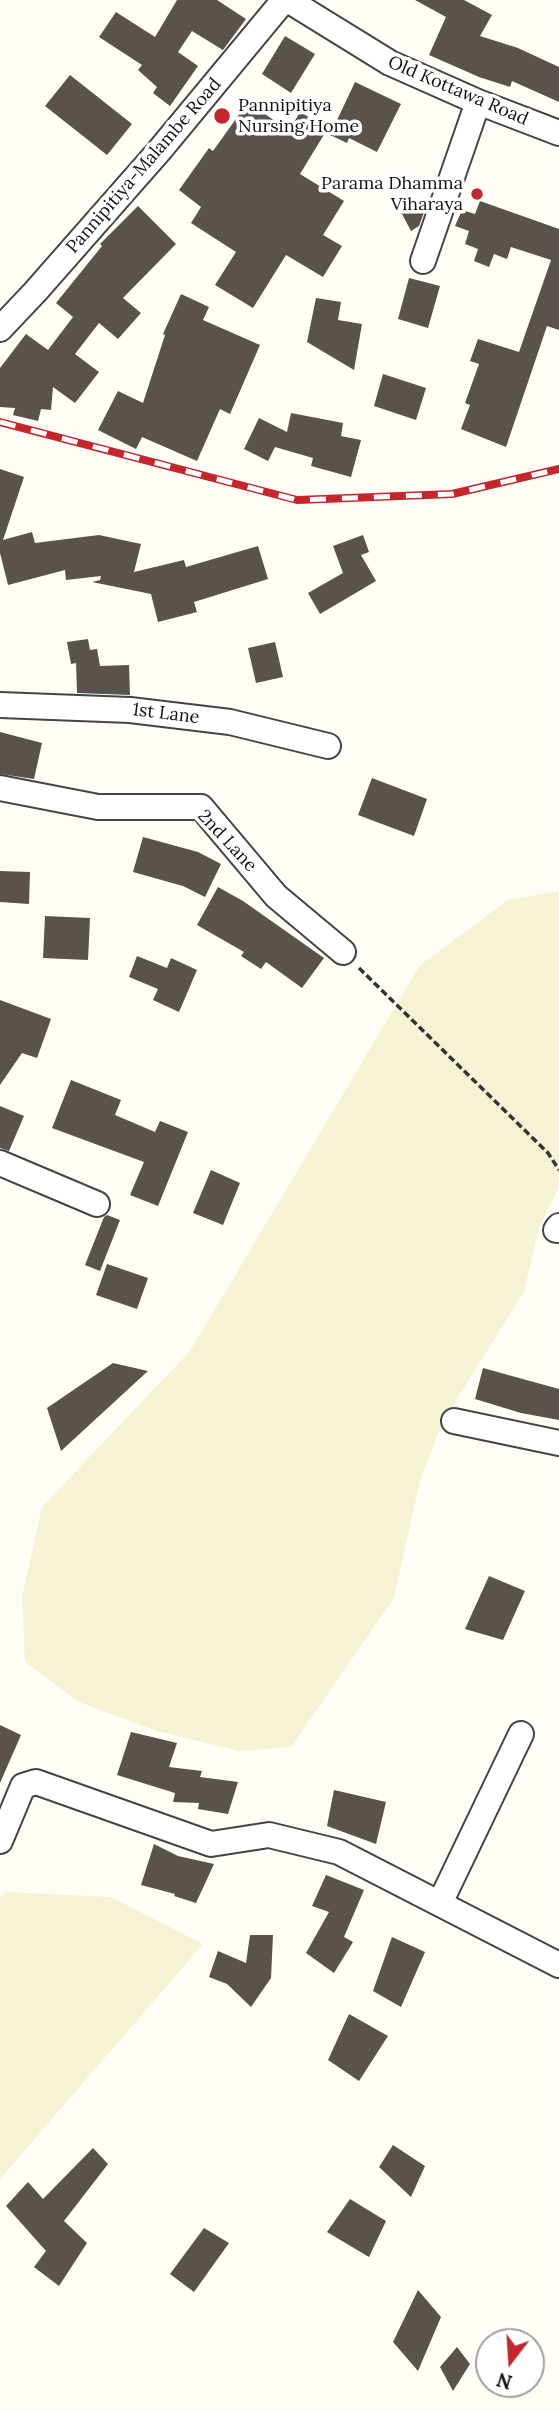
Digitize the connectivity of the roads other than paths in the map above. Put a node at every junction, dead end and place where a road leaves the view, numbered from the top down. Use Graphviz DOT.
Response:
graph roads {
  1 [pos="286,0"];
  2 [pos="478,102"];
  3 [pos="559,133"];
  4 [pos="423,261"];
  5 [pos="0,329"];
  6 [pos="0,705"];
  7 [pos="328,746"];
  8 [pos="0,788"];
  9 [pos="343,952"];
  10 [pos="0,1163"];
  11 [pos="97,1204"];
  12 [pos="454,1422"];
  13 [pos="559,1443"];
  14 [pos="521,1734"];
  15 [pos="0,1840"];
  16 [pos="440,1903"];
  17 [pos="559,1965"];
  1 -- 2 [label="street, Old Kottawa Road"];
  1 -- 5 [label="street, Pannipitiya-Malambe Road"];
  2 -- 3 [label="street, Old Kottawa Road"];
  2 -- 4 [label="street"];
  6 -- 7 [label="street, 1st Lane"];
  8 -- 9 [label="street, 2nd Lane"];
  10 -- 11 [label="street"];
  12 -- 13 [label="street"];
  14 -- 16 [label="street"];
  15 -- 16 [label="street"];
  16 -- 17 [label="street"];
}
